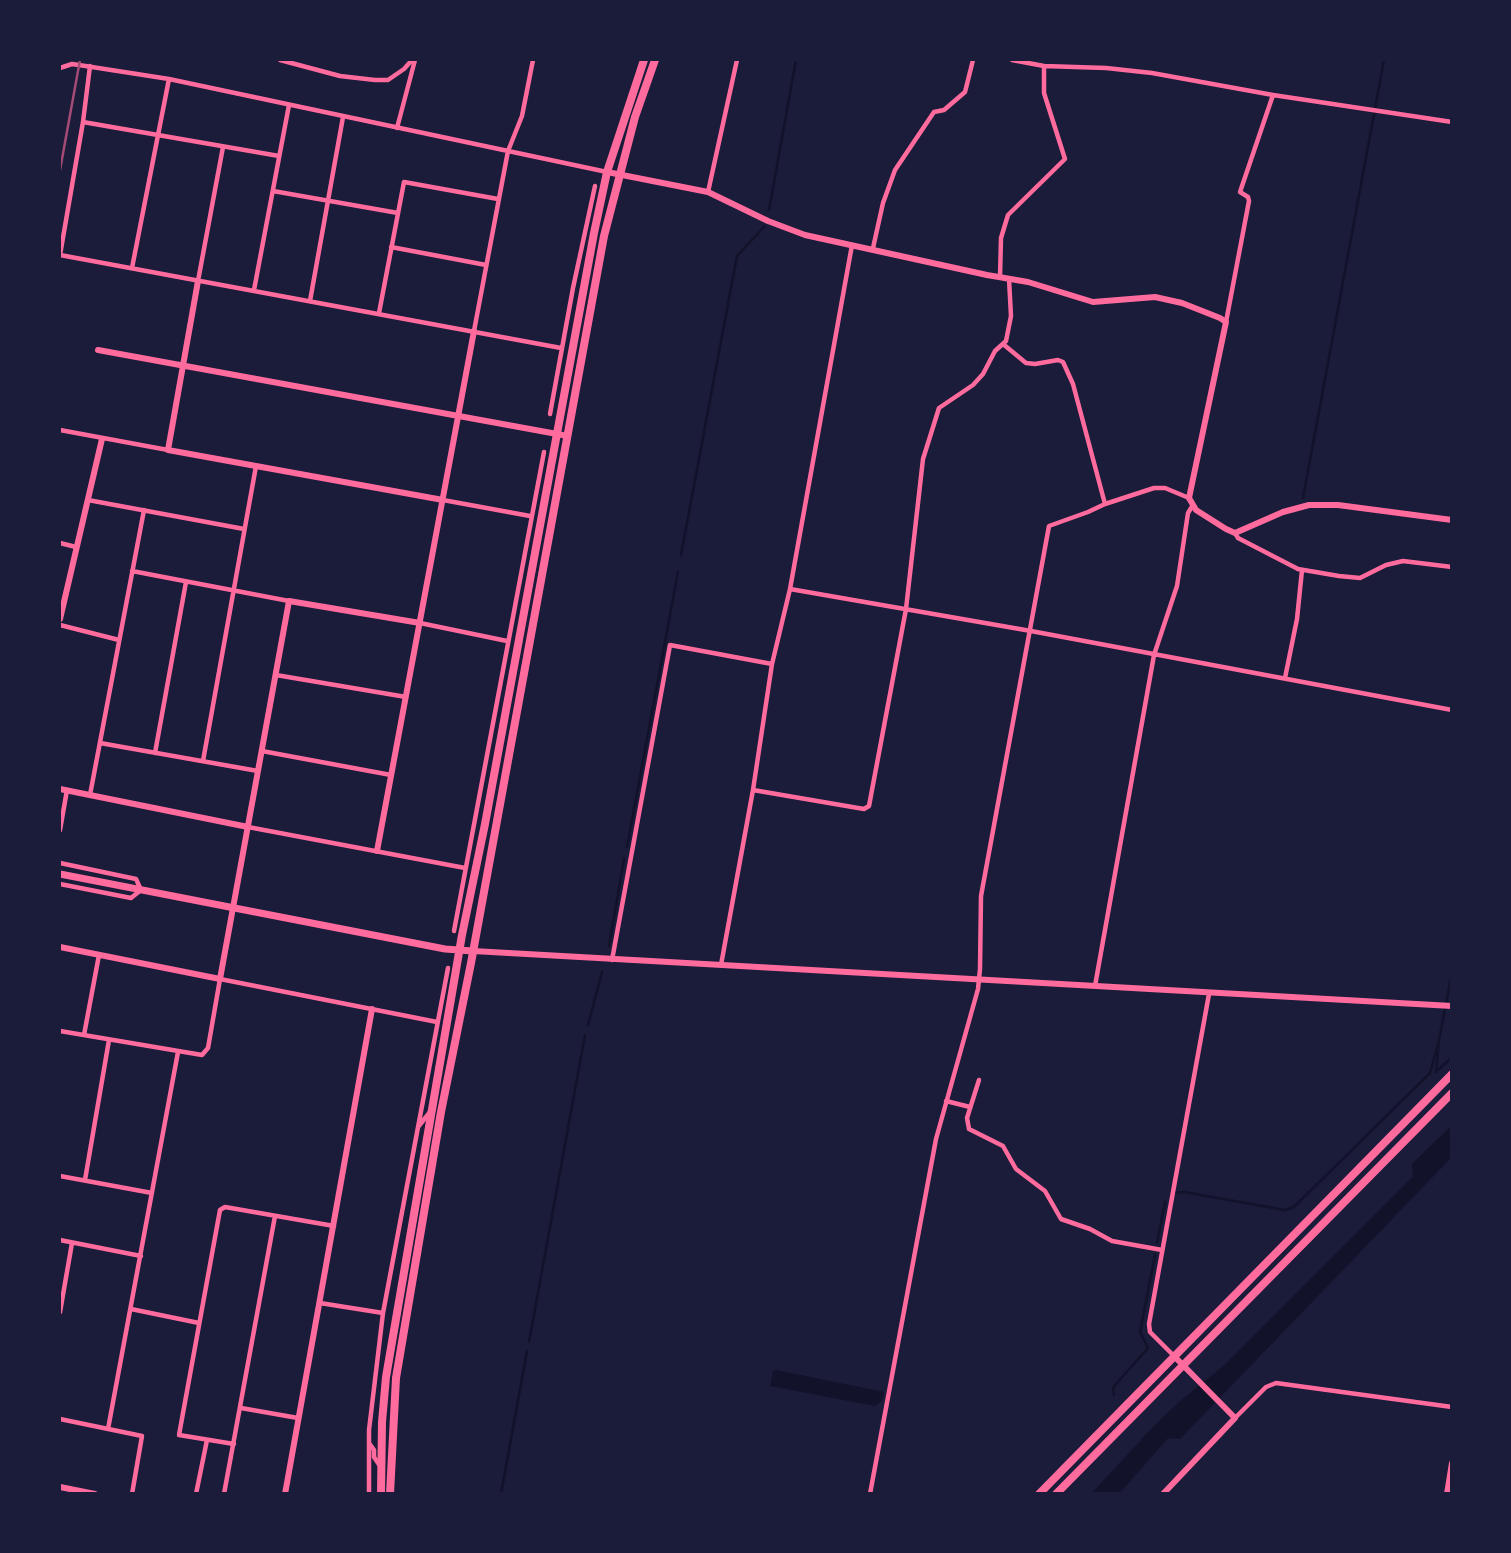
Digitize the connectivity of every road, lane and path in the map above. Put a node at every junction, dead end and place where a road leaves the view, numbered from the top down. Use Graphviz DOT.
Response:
graph roads {
  1 [pos="280,60"];
  2 [pos="413,60"];
  3 [pos="533,60"];
  4 [pos="644,60"];
  5 [pos="655,60"];
  6 [pos="737,60"];
  7 [pos="973,60"];
  8 [pos="1012,60"];
  9 [pos="90,66"];
  10 [pos="1044,66"];
  11 [pos="60,68"];
  12 [pos="169,79"];
  13 [pos="1273,95"];
  14 [pos="289,105"];
  15 [pos="343,117"];
  16 [pos="83,122"];
  17 [pos="1451,122"];
  18 [pos="397,128"];
  19 [pos="158,133"];
  20 [pos="223,147"];
  21 [pos="508,151"];
  22 [pos="279,156"];
  23 [pos="607,172"];
  24 [pos="619,174"];
  25 [pos="595,186"];
  26 [pos="273,191"];
  27 [pos="708,192"];
  28 [pos="498,199"];
  29 [pos="328,201"];
  30 [pos="398,213"];
  31 [pos="852,245"];
  32 [pos="391,247"];
  33 [pos="873,248"];
  34 [pos="60,255"];
  35 [pos="486,265"];
  36 [pos="132,268"];
  37 [pos="1000,277"];
  38 [pos="1009,279"];
  39 [pos="586,280"];
  40 [pos="198,281"];
  41 [pos="573,288"];
  42 [pos="254,290"];
  43 [pos="310,301"];
  44 [pos="379,313"];
  45 [pos="1226,322"];
  46 [pos="474,331"];
  47 [pos="1003,344"];
  48 [pos="561,348"];
  49 [pos="97,350"];
  50 [pos="184,365"];
  51 [pos="558,367"];
  52 [pos="567,377"];
  53 [pos="550,414"];
  54 [pos="458,415"];
  55 [pos="60,430"];
  56 [pos="556,434"];
  57 [pos="568,436"];
  58 [pos="103,439"];
  59 [pos="168,450"];
  60 [pos="544,452"];
  61 [pos="256,466"];
  62 [pos="1189,498"];
  63 [pos="88,500"];
  64 [pos="443,500"];
  65 [pos="1105,504"];
  66 [pos="1193,505"];
  67 [pos="144,510"];
  68 [pos="530,516"];
  69 [pos="1451,520"];
  70 [pos="244,529"];
  71 [pos="1235,533"];
  72 [pos="60,543"];
  73 [pos="76,547"];
  74 [pos="535,556"];
  75 [pos="522,566"];
  76 [pos="1451,567"];
  77 [pos="1302,570"];
  78 [pos="132,571"];
  79 [pos="186,582"];
  80 [pos="233,589"];
  81 [pos="790,589"];
  82 [pos="289,601"];
  83 [pos="906,609"];
  84 [pos="60,619"];
  85 [pos="420,623"];
  86 [pos="60,625"];
  87 [pos="1031,631"];
  88 [pos="119,640"];
  89 [pos="507,641"];
  90 [pos="1154,655"];
  91 [pos="772,664"];
  92 [pos="276,676"];
  93 [pos="1285,678"];
  94 [pos="406,697"];
  95 [pos="1451,710"];
  96 [pos="100,743"];
  97 [pos="262,751"];
  98 [pos="155,753"];
  99 [pos="203,761"];
  100 [pos="259,772"];
  101 [pos="391,775"];
  102 [pos="63,789"];
  103 [pos="753,790"];
  104 [pos="90,795"];
  105 [pos="478,802"];
  106 [pos="485,824"];
  107 [pos="248,827"];
  108 [pos="60,830"];
  109 [pos="377,851"];
  110 [pos="60,863"];
  111 [pos="465,868"];
  112 [pos="60,873"];
  113 [pos="60,884"];
  114 [pos="141,890"];
  115 [pos="233,908"];
  116 [pos="454,931"];
  117 [pos="60,947"];
  118 [pos="460,950"];
  119 [pos="473,951"];
  120 [pos="99,955"];
  121 [pos="612,960"];
  122 [pos="721,966"];
  123 [pos="448,968"];
  124 [pos="220,979"];
  125 [pos="979,981"];
  126 [pos="1095,986"];
  127 [pos="1209,994"];
  128 [pos="1451,1006"];
  129 [pos="372,1009"];
  130 [pos="437,1022"];
  131 [pos="60,1031"];
  132 [pos="84,1035"];
  133 [pos="110,1040"];
  134 [pos="178,1052"];
  135 [pos="1451,1074"];
  136 [pos="979,1080"];
  137 [pos="1451,1093"];
  138 [pos="946,1101"];
  139 [pos="970,1107"];
  140 [pos="432,1110"];
  141 [pos="418,1128"];
  142 [pos="60,1176"];
  143 [pos="85,1180"];
  144 [pos="152,1193"];
  145 [pos="275,1216"];
  146 [pos="334,1226"];
  147 [pos="60,1240"];
  148 [pos="72,1243"];
  149 [pos="1162,1250"];
  150 [pos="141,1256"];
  151 [pos="320,1303"];
  152 [pos="131,1309"];
  153 [pos="60,1312"];
  154 [pos="383,1313"];
  155 [pos="199,1323"];
  156 [pos="1174,1356"];
  157 [pos="1182,1365"];
  158 [pos="1451,1407"];
  159 [pos="241,1408"];
  160 [pos="298,1418"];
  161 [pos="1235,1418"];
  162 [pos="60,1419"];
  163 [pos="108,1429"];
  164 [pos="207,1440"];
  165 [pos="369,1442"];
  166 [pos="234,1444"];
  167 [pos="1451,1463"];
  168 [pos="381,1466"];
  169 [pos="60,1487"];
  170 [pos="93,1493"];
  171 [pos="132,1493"];
  172 [pos="197,1493"];
  173 [pos="224,1493"];
  174 [pos="285,1493"];
  175 [pos="369,1493"];
  176 [pos="381,1493"];
  177 [pos="390,1493"];
  178 [pos="870,1493"];
  179 [pos="1040,1493"];
  180 [pos="1056,1493"];
  181 [pos="1163,1493"];
  182 [pos="1447,1493"];
  1 -- 2 [label="street"];
  2 -- 18 [label="street"];
  3 -- 21 [label="street"];
  4 -- 23 [label="highway"];
  5 -- 24 [label="highway"];
  6 -- 27 [label="street"];
  7 -- 33 [label="street"];
  8 -- 10 [label="street"];
  9 -- 11 [label="street"];
  9 -- 12 [label="street"];
  9 -- 16 [label="street"];
  10 -- 13 [label="street"];
  10 -- 37 [label="street"];
  12 -- 14 [label="street"];
  12 -- 19 [label="street"];
  13 -- 17 [label="street"];
  13 -- 45 [label="street"];
  14 -- 15 [label="street"];
  14 -- 22 [label="street"];
  15 -- 18 [label="street"];
  15 -- 29 [label="street"];
  16 -- 19 [label="street"];
  16 -- 34 [label="street"];
  18 -- 21 [label="street"];
  19 -- 20 [label="street"];
  19 -- 36 [label="street"];
  20 -- 22 [label="street"];
  20 -- 40 [label="street"];
  21 -- 23 [label="street"];
  21 -- 28 [label="street"];
  22 -- 26 [label="street"];
  23 -- 24 [label="street"];
  23 -- 39 [label="highway"];
  24 -- 27 [label="street"];
  24 -- 57 [label="highway"];
  25 -- 41 [label="street"];
  26 -- 29 [label="street"];
  26 -- 42 [label="street"];
  27 -- 31 [label="street"];
  28 -- 30 [label="street"];
  28 -- 35 [label="street"];
  29 -- 30 [label="street"];
  29 -- 43 [label="street"];
  30 -- 32 [label="street"];
  31 -- 33 [label="street"];
  31 -- 81 [label="street"];
  32 -- 35 [label="street"];
  32 -- 44 [label="street"];
  33 -- 37 [label="street"];
  34 -- 36 [label="street"];
  35 -- 46 [label="street"];
  36 -- 40 [label="street"];
  37 -- 38 [label="street"];
  38 -- 45 [label="street"];
  38 -- 47 [label="street"];
  39 -- 41 [label="street"];
  39 -- 52 [label="highway"];
  40 -- 42 [label="street"];
  40 -- 50 [label="street"];
  41 -- 48 [label="street"];
  42 -- 43 [label="street"];
  43 -- 44 [label="street"];
  44 -- 46 [label="street"];
  45 -- 62 [label="street"];
  46 -- 48 [label="street"];
  46 -- 54 [label="street"];
  47 -- 65 [label="street"];
  47 -- 83 [label="street"];
  48 -- 51 [label="street"];
  49 -- 50 [label="street"];
  50 -- 54 [label="street"];
  50 -- 59 [label="street"];
  51 -- 52 [label="street"];
  51 -- 53 [label="street"];
  52 -- 56 [label="highway"];
  54 -- 56 [label="street"];
  54 -- 64 [label="street"];
  55 -- 58 [label="street"];
  56 -- 57 [label="street"];
  56 -- 74 [label="highway"];
  57 -- 119 [label="highway"];
  58 -- 59 [label="street"];
  58 -- 63 [label="street"];
  59 -- 61 [label="street"];
  60 -- 68 [label="street"];
  61 -- 64 [label="street"];
  61 -- 70 [label="street"];
  62 -- 65 [label="street"];
  62 -- 66 [label="street"];
  63 -- 67 [label="street"];
  63 -- 73 [label="street"];
  64 -- 68 [label="street"];
  64 -- 85 [label="street"];
  65 -- 87 [label="street"];
  66 -- 71 [label="street"];
  66 -- 90 [label="street"];
  67 -- 70 [label="street"];
  67 -- 78 [label="street"];
  68 -- 75 [label="street"];
  69 -- 71 [label="street"];
  70 -- 80 [label="street"];
  71 -- 77 [label="street"];
  72 -- 73 [label="street"];
  73 -- 84 [label="street"];
  74 -- 75 [label="street"];
  74 -- 106 [label="highway"];
  75 -- 89 [label="street"];
  76 -- 77 [label="street"];
  77 -- 93 [label="street"];
  78 -- 79 [label="street"];
  78 -- 88 [label="street"];
  79 -- 80 [label="street"];
  79 -- 98 [label="street"];
  80 -- 82 [label="street"];
  80 -- 99 [label="street"];
  81 -- 83 [label="street"];
  81 -- 91 [label="street"];
  82 -- 85 [label="street"];
  82 -- 92 [label="street"];
  83 -- 87 [label="street"];
  83 -- 103 [label="street"];
  85 -- 89 [label="street"];
  85 -- 94 [label="street"];
  86 -- 88 [label="street"];
  87 -- 90 [label="street"];
  87 -- 125 [label="street"];
  88 -- 96 [label="street"];
  89 -- 105 [label="street"];
  90 -- 93 [label="street"];
  90 -- 126 [label="street"];
  91 -- 103 [label="street"];
  91 -- 121 [label="street"];
  92 -- 94 [label="street"];
  92 -- 97 [label="street"];
  93 -- 95 [label="street"];
  94 -- 101 [label="street"];
  96 -- 98 [label="street"];
  96 -- 104 [label="street"];
  97 -- 100 [label="street"];
  97 -- 101 [label="street"];
  98 -- 99 [label="street"];
  99 -- 100 [label="street"];
  100 -- 107 [label="street"];
  101 -- 109 [label="street"];
  102 -- 104 [label="street"];
  102 -- 108 [label="street"];
  103 -- 122 [label="street"];
  104 -- 107 [label="street"];
  105 -- 106 [label="street"];
  105 -- 111 [label="street"];
  106 -- 118 [label="highway"];
  107 -- 109 [label="street"];
  107 -- 115 [label="street"];
  109 -- 111 [label="street"];
  110 -- 114 [label="street"];
  111 -- 116 [label="street"];
  112 -- 114 [label="main road"];
  113 -- 114 [label="street"];
  114 -- 115 [label="main road"];
  115 -- 118 [label="main road"];
  115 -- 124 [label="street"];
  117 -- 120 [label="street"];
  118 -- 119 [label="main road"];
  118 -- 140 [label="highway"];
  119 -- 121 [label="street"];
  119 -- 177 [label="highway"];
  120 -- 124 [label="street"];
  120 -- 132 [label="street"];
  121 -- 122 [label="street"];
  122 -- 125 [label="street"];
  123 -- 130 [label="street"];
  124 -- 129 [label="street"];
  124 -- 134 [label="street"];
  125 -- 126 [label="street"];
  125 -- 138 [label="street"];
  126 -- 127 [label="street"];
  127 -- 128 [label="street"];
  127 -- 149 [label="street"];
  129 -- 130 [label="street"];
  129 -- 146 [label="street"];
  130 -- 141 [label="street"];
  131 -- 132 [label="street"];
  132 -- 133 [label="street"];
  133 -- 134 [label="street"];
  133 -- 143 [label="street"];
  134 -- 144 [label="street"];
  135 -- 156 [label="highway"];
  136 -- 139 [label="street"];
  137 -- 157 [label="highway"];
  138 -- 139 [label="street"];
  138 -- 178 [label="street"];
  139 -- 149 [label="street"];
  140 -- 141 [label="street"];
  140 -- 168 [label="highway"];
  141 -- 154 [label="street"];
  142 -- 143 [label="street"];
  143 -- 144 [label="street"];
  144 -- 150 [label="street"];
  145 -- 146 [label="street"];
  145 -- 155 [label="street"];
  145 -- 159 [label="street"];
  146 -- 151 [label="street"];
  147 -- 148 [label="street"];
  148 -- 150 [label="street"];
  148 -- 153 [label="street"];
  149 -- 156 [label="street"];
  150 -- 152 [label="street"];
  151 -- 154 [label="street"];
  151 -- 160 [label="street"];
  152 -- 155 [label="street"];
  152 -- 163 [label="street"];
  154 -- 165 [label="street"];
  155 -- 164 [label="street"];
  156 -- 157 [label="street"];
  156 -- 179 [label="highway"];
  157 -- 161 [label="street"];
  157 -- 180 [label="highway"];
  158 -- 161 [label="street"];
  159 -- 160 [label="street"];
  159 -- 166 [label="street"];
  160 -- 174 [label="street"];
  161 -- 181 [label="street"];
  162 -- 163 [label="street"];
  163 -- 171 [label="street"];
  164 -- 166 [label="street"];
  164 -- 172 [label="street"];
  165 -- 168 [label="street"];
  165 -- 175 [label="street"];
  166 -- 173 [label="street"];
  167 -- 182 [label="street"];
  168 -- 176 [label="highway"];
  169 -- 170 [label="street"];
}
